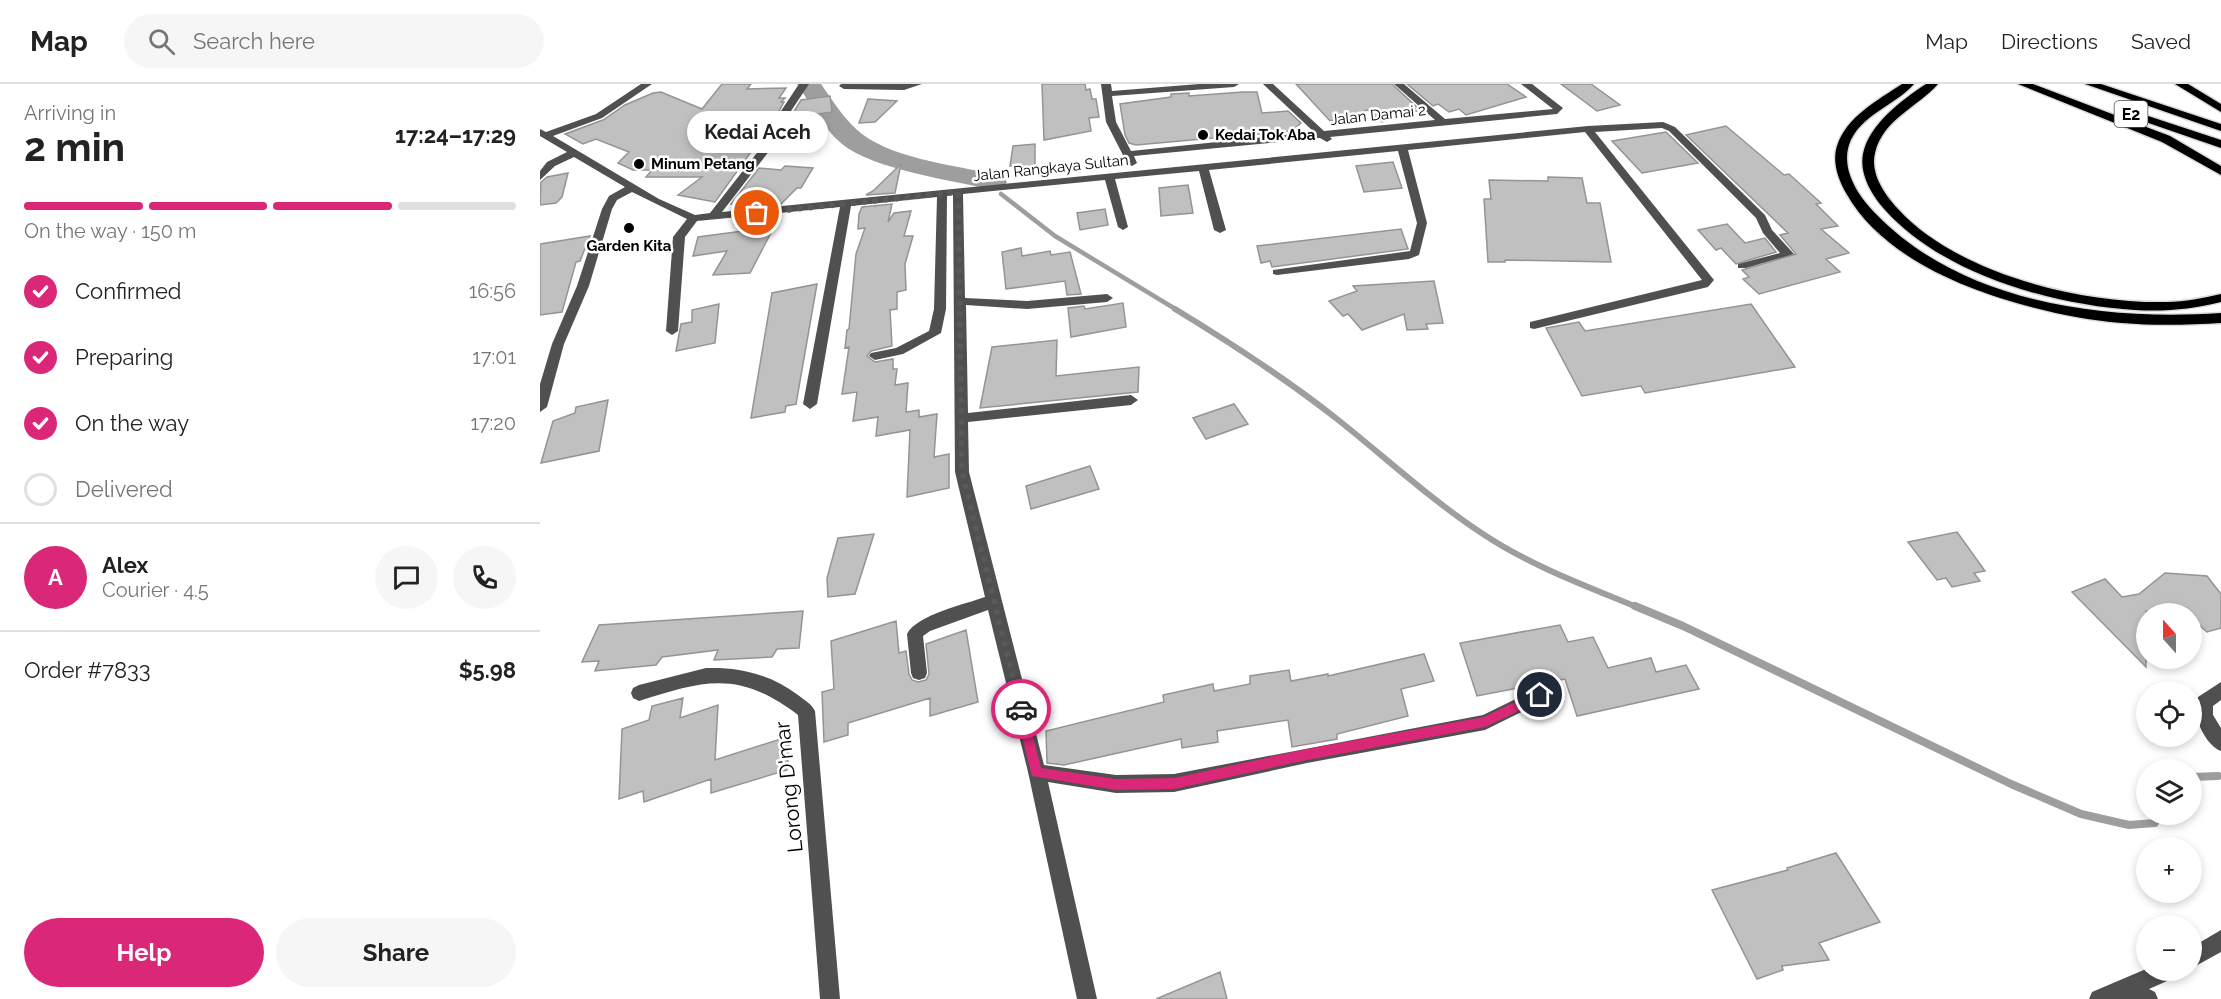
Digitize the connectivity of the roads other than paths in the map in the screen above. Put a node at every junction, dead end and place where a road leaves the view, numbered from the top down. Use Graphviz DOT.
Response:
graph roads {
  1 [pos="647,84"];
  2 [pos="804,84"];
  3 [pos="917,84"];
  4 [pos="1233,84"];
  5 [pos="1268,84"];
  6 [pos="1399,84"];
  7 [pos="1527,84"];
  8 [pos="1909,84"];
  9 [pos="1933,84"];
  10 [pos="2023,84"];
  11 [pos="2041,84"];
  12 [pos="2090,84"];
  13 [pos="2180,84"];
  14 [pos="843,85"];
  15 [pos="1107,89"];
  16 [pos="898,98"];
  17 [pos="2221,108"];
  18 [pos="1446,123"];
  19 [pos="2221,128"];
  20 [pos="1588,129"];
  21 [pos="543,134"];
  22 [pos="1325,135"];
  23 [pos="2221,144"];
  24 [pos="1402,148"];
  25 [pos="574,153"];
  26 [pos="1128,154"];
  27 [pos="1335,154"];
  28 [pos="1203,167"];
  29 [pos="2221,171"];
  30 [pos="1136,174"];
  31 [pos="540,177"];
  32 [pos="1109,177"];
  33 [pos="632,188"];
  34 [pos="958,192"];
  35 [pos="942,194"];
  36 [pos="846,204"];
  37 [pos="713,217"];
  38 [pos="694,218"];
  39 [pos="1123,227"];
  40 [pos="1220,230"];
  41 [pos="1742,266"];
  42 [pos="1277,272"];
  43 [pos="1107,298"];
  44 [pos="2221,298"];
  45 [pos="960,302"];
  46 [pos="2221,318"];
  47 [pos="1534,325"];
  48 [pos="672,331"];
  49 [pos="875,356"];
  50 [pos="1131,400"];
  51 [pos="810,404"];
  52 [pos="540,407"];
  53 [pos="961,418"];
  54 [pos="994,601"];
  55 [pos="919,673"];
  56 [pos="2221,690"];
  57 [pos="639,693"];
  58 [pos="1540,695"];
  59 [pos="2221,743"];
  60 [pos="1036,772"];
  61 [pos="2221,940"];
  62 [pos="2202,952"];
  63 [pos="2143,981"];
  64 [pos="2124,989"];
  65 [pos="830,999"];
  66 [pos="1087,999"];
  67 [pos="2099,999"];
  68 [pos="2148,999"];
  1 -- 21 [label="street"];
  2 -- 37 [label="street"];
  3 -- 14 [label="street"];
  4 -- 15 [label="street"];
  5 -- 22 [label="street"];
  6 -- 18 [label="street"];
  7 -- 18 [label="street, Jalan Damai 2"];
  8 -- 46 [label="highway"];
  9 -- 44 [label="highway"];
  10 -- 29 [label="highway"];
  11 -- 23 [label="highway, E2"];
  12 -- 19 [label="highway, E2"];
  13 -- 17 [label="highway"];
  14 -- 16 [label="street"];
  15 -- 26 [label="street"];
  18 -- 22 [label="street, Jalan Damai 2"];
  20 -- 24 [label="street, Jalan Rangkaya Sultan"];
  20 -- 41 [label="street, Jalan Rangkaya Sultan"];
  20 -- 47 [label="street"];
  21 -- 25 [label="street, Jalan Rangkaya Sultan"];
  22 -- 26 [label="street, Jalan Damai 2"];
  22 -- 27 [label="street"];
  24 -- 27 [label="street, Jalan Rangkaya Sultan"];
  24 -- 42 [label="street"];
  25 -- 31 [label="street"];
  25 -- 33 [label="street, Jalan Rangkaya Sultan"];
  26 -- 30 [label="street"];
  27 -- 28 [label="street, Jalan Rangkaya Sultan"];
  28 -- 30 [label="street, Jalan Rangkaya Sultan"];
  28 -- 40 [label="street"];
  30 -- 32 [label="street, Jalan Rangkaya Sultan"];
  32 -- 34 [label="street, Jalan Rangkaya Sultan"];
  32 -- 39 [label="street"];
  33 -- 38 [label="street, Jalan Rangkaya Sultan"];
  33 -- 52 [label="street"];
  34 -- 35 [label="street, Jalan Rangkaya Sultan"];
  34 -- 45 [label="street"];
  35 -- 36 [label="street, Jalan Rangkaya Sultan"];
  35 -- 49 [label="street"];
  36 -- 37 [label="street, Jalan Rangkaya Sultan"];
  36 -- 51 [label="street"];
  37 -- 38 [label="street, Jalan Rangkaya Sultan"];
  38 -- 48 [label="street"];
  43 -- 45 [label="street"];
  45 -- 53 [label="street"];
  50 -- 53 [label="street"];
  53 -- 54 [label="street"];
  54 -- 55 [label="street"];
  54 -- 60 [label="street"];
  56 -- 59 [label="street"];
  57 -- 65 [label="street, Lorong D'mar"];
  58 -- 60 [label="street"];
  60 -- 66 [label="street"];
  61 -- 62 [label="street"];
  63 -- 64 [label="street"];
  64 -- 67 [label="street"];
  64 -- 68 [label="street"];
}
